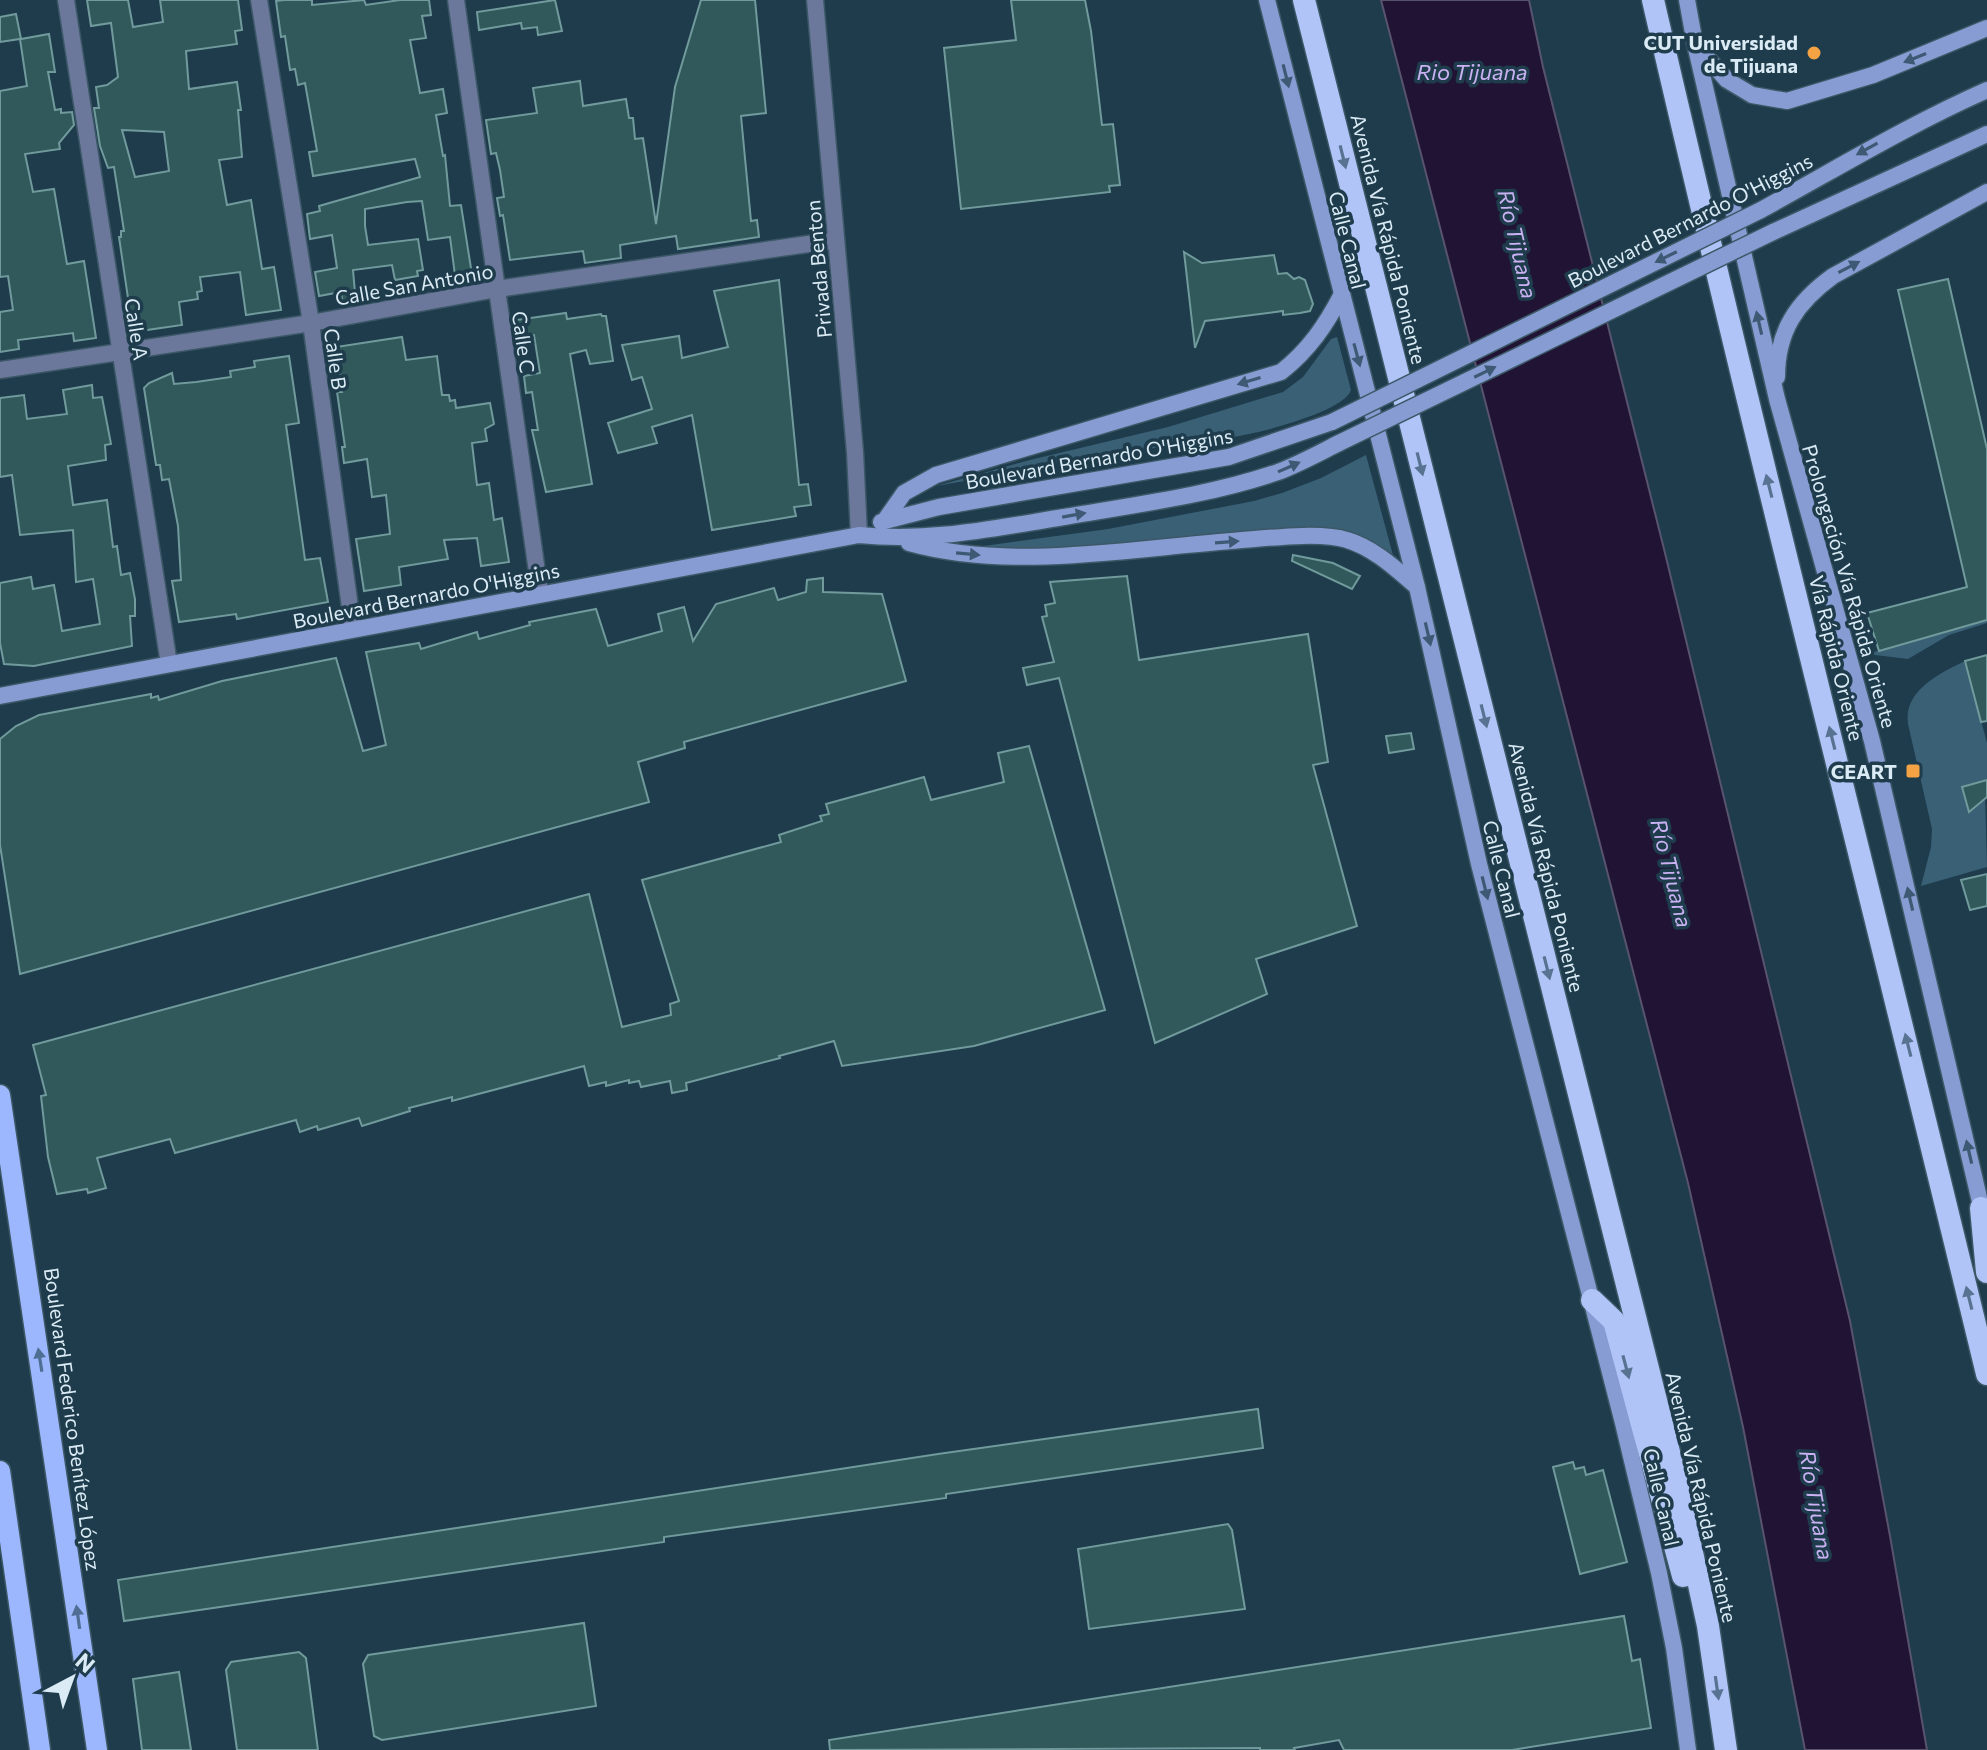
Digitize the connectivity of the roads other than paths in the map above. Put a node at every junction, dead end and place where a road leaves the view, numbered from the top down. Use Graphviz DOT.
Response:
graph roads {
  1 [pos="66,0"];
  2 [pos="259,0"];
  3 [pos="456,0"];
  4 [pos="815,0"];
  5 [pos="1267,0"];
  6 [pos="1304,0"];
  7 [pos="1653,0"];
  8 [pos="1687,0"];
  9 [pos="1987,28"];
  10 [pos="1695,44"];
  11 [pos="1987,90"];
  12 [pos="1987,134"];
  13 [pos="1987,192"];
  14 [pos="836,240"];
  15 [pos="497,289"];
  16 [pos="1342,294"];
  17 [pos="311,323"];
  18 [pos="121,352"];
  19 [pos="0,370"];
  20 [pos="1777,399"];
  21 [pos="885,520"];
  22 [pos="859,535"];
  23 [pos="892,539"];
  24 [pos="1417,587"];
  25 [pos="540,593"];
  26 [pos="353,629"];
  27 [pos="169,664"];
  28 [pos="0,696"];
  29 [pos="0,1095"];
  30 [pos="1984,1218"];
  31 [pos="1987,1272"];
  32 [pos="1592,1300"];
  33 [pos="1987,1374"];
  34 [pos="0,1471"];
  35 [pos="1708,1626"];
  36 [pos="40,1750"];
  37 [pos="97,1750"];
  38 [pos="1688,1750"];
  39 [pos="1726,1750"];
  1 -- 18 [label="street, Calle A"];
  2 -- 17 [label="street, Calle B"];
  3 -- 15 [label="street, Calle C"];
  4 -- 14 [label="street, Privada Benton"];
  5 -- 16 [label="main road, Calle Canal, one-way"];
  6 -- 35 [label="highway, Avenida Vía Rápida Poniente, one-way"];
  33 -- 7 [label="highway, Vía Rápida Oriente, one-way"];
  8 -- 10 [label="main road, Prolongación Vía Rápida Oriente"];
  9 -- 10 [label="main road, one-way"];
  20 -- 10 [label="main road, Prolongación Vía Rápida Oriente, one-way"];
  11 -- 21 [label="main road, Boulevard Bernardo O'Higgins, one-way, bridge"];
  23 -- 12 [label="main road, Boulevard Bernardo O'Higgins, one-way, bridge"];
  20 -- 13 [label="main road, one-way"];
  14 -- 15 [label="street, Calle San Antonio"];
  14 -- 22 [label="street, Privada Benton"];
  15 -- 17 [label="street, Calle San Antonio"];
  15 -- 25 [label="street, Calle C"];
  16 -- 21 [label="main road, one-way"];
  16 -- 24 [label="main road, Calle Canal, one-way"];
  17 -- 18 [label="street, Calle San Antonio"];
  17 -- 26 [label="street, Calle B"];
  18 -- 19 [label="street, Calle San Antonio"];
  18 -- 27 [label="street, Calle A"];
  30 -- 20 [label="main road, Prolongación Vía Rápida Oriente, one-way"];
  21 -- 22 [label="main road, Boulevard Bernardo O'Higgins"];
  22 -- 23 [label="main road, Boulevard Bernardo O'Higgins"];
  22 -- 25 [label="main road, Boulevard Bernardo O'Higgins"];
  23 -- 24 [label="main road, one-way"];
  24 -- 32 [label="main road, Calle Canal, one-way"];
  25 -- 26 [label="main road, Boulevard Bernardo O'Higgins"];
  26 -- 27 [label="main road, Boulevard Bernardo O'Higgins"];
  27 -- 28 [label="main road, Boulevard Bernardo O'Higgins"];
  37 -- 29 [label="main road, Boulevard Federico Benítez López, one-way"];
  30 -- 31 [label="highway"];
  32 -- 35 [label="highway, one-way"];
  32 -- 38 [label="main road, Calle Canal"];
  34 -- 36 [label="main road"];
  35 -- 39 [label="highway, Avenida Vía Rápida Poniente, one-way"];
}
